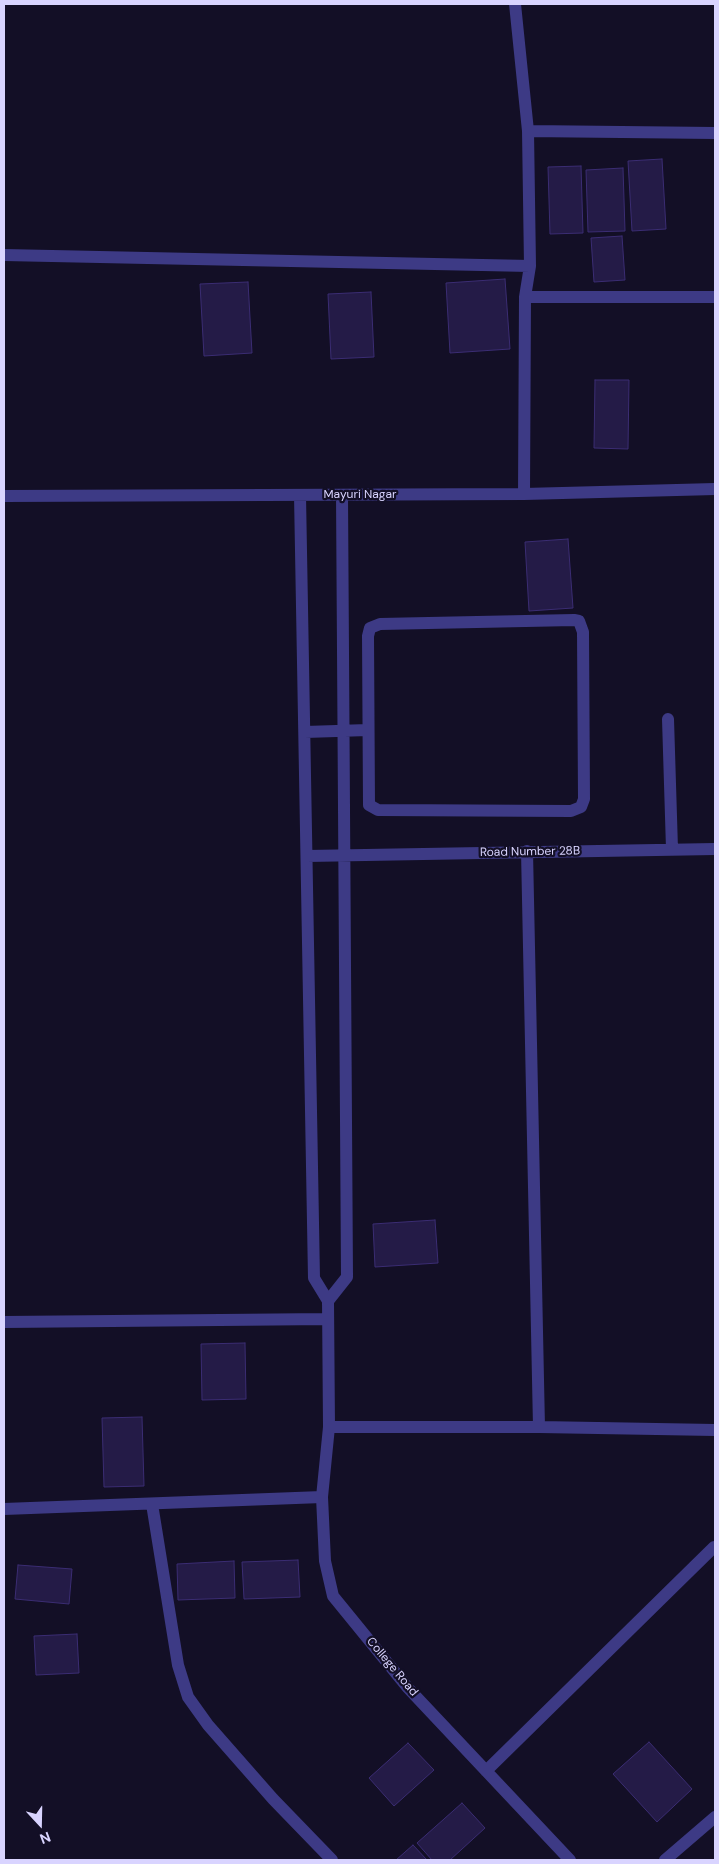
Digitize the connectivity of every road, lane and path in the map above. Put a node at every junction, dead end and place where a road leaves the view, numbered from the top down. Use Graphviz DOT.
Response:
graph roads {
  1 [pos="516,4"];
  2 [pos="528,131"];
  3 [pos="715,132"];
  4 [pos="4,255"];
  5 [pos="530,266"];
  6 [pos="715,296"];
  7 [pos="525,297"];
  8 [pos="715,489"];
  9 [pos="524,494"];
  10 [pos="300,495"];
  11 [pos="342,495"];
  12 [pos="4,496"];
  13 [pos="668,719"];
  14 [pos="368,730"];
  15 [pos="343,731"];
  16 [pos="304,732"];
  17 [pos="672,849"];
  18 [pos="715,849"];
  19 [pos="527,851"];
  20 [pos="307,856"];
  21 [pos="344,856"];
  22 [pos="328,1301"];
  23 [pos="328,1320"];
  24 [pos="4,1322"];
  25 [pos="329,1427"];
  26 [pos="539,1427"];
  27 [pos="715,1430"];
  28 [pos="322,1496"];
  29 [pos="152,1504"];
  30 [pos="4,1510"];
  31 [pos="715,1547"];
  32 [pos="486,1771"];
  33 [pos="715,1817"];
  34 [pos="332,1860"];
  35 [pos="570,1860"];
  36 [pos="665,1860"];
  1 -- 2 [label="street"];
  2 -- 3 [label="street"];
  2 -- 5 [label="street"];
  4 -- 5 [label="street"];
  5 -- 7 [label="street"];
  6 -- 7 [label="street"];
  7 -- 9 [label="street"];
  8 -- 9 [label="street, Mayuri Nagar"];
  9 -- 11 [label="street, Mayuri Nagar"];
  10 -- 11 [label="street, Mayuri Nagar"];
  10 -- 12 [label="street, Mayuri Nagar"];
  10 -- 16 [label="street"];
  11 -- 15 [label="street"];
  13 -- 17 [label="street"];
  14 -- 14 [label="street"];
  14 -- 15 [label="street"];
  15 -- 16 [label="street"];
  15 -- 21 [label="street"];
  16 -- 20 [label="street"];
  17 -- 18 [label="street, Road Number 28B"];
  17 -- 19 [label="street, Road Number 28B"];
  19 -- 21 [label="street, Road Number 28B"];
  19 -- 26 [label="street"];
  20 -- 21 [label="street, Road Number 28B"];
  20 -- 22 [label="street"];
  21 -- 22 [label="street"];
  22 -- 23 [label="street, College Road"];
  23 -- 24 [label="street"];
  23 -- 25 [label="street, College Road"];
  25 -- 26 [label="street"];
  25 -- 28 [label="street, College Road"];
  26 -- 27 [label="street"];
  28 -- 29 [label="street"];
  28 -- 32 [label="street, College Road"];
  29 -- 30 [label="street"];
  29 -- 34 [label="street"];
  31 -- 32 [label="street"];
  32 -- 35 [label="street, College Road"];
  33 -- 36 [label="street"];
}
